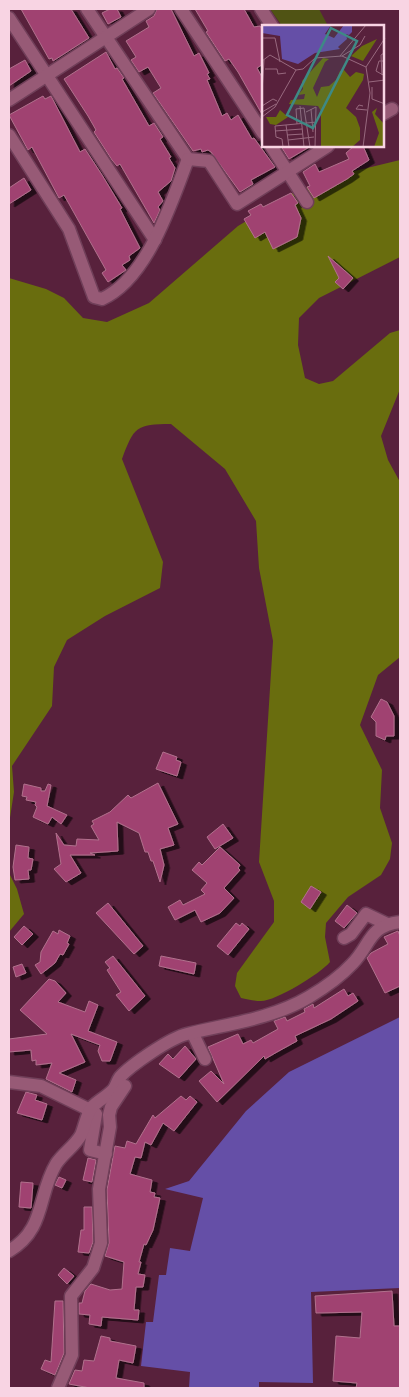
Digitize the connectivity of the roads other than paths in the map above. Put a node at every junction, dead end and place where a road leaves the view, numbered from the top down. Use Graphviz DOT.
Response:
graph roads {
  1 [pos="87,9"];
  2 [pos="148,9"];
  3 [pos="181,9"];
  4 [pos="261,9"];
  5 [pos="9,18"];
  6 [pos="271,25"];
  7 [pos="105,36"];
  8 [pos="46,76"];
  9 [pos="9,100"];
  10 [pos="262,131"];
  11 [pos="9,135"];
  12 [pos="272,148"];
  13 [pos="325,148"];
  14 [pos="188,159"];
  15 [pos="288,172"];
  16 [pos="307,202"];
  17 [pos="155,240"];
  18 [pos="400,922"];
  19 [pos="387,924"];
  20 [pos="344,938"];
  21 [pos="193,1034"];
  22 [pos="172,1041"];
  23 [pos="205,1059"];
  24 [pos="9,1082"];
  25 [pos="93,1107"];
  26 [pos="106,1154"];
  27 [pos="9,1252"];
  28 [pos="58,1388"];
  1 -- 7 [label="street"];
  2 -- 7 [label="street"];
  3 -- 10 [label="street"];
  4 -- 6 [label="street"];
  5 -- 8 [label="street"];
  7 -- 8 [label="street"];
  7 -- 14 [label="street"];
  8 -- 9 [label="street"];
  8 -- 17 [label="street"];
  11 -- 17 [label="street"];
  12 -- 15 [label="street"];
  13 -- 15 [label="street"];
  14 -- 15 [label="street"];
  14 -- 17 [label="street"];
  15 -- 16 [label="street"];
  18 -- 19 [label="street"];
  19 -- 20 [label="street"];
  19 -- 21 [label="street"];
  21 -- 22 [label="street"];
  21 -- 23 [label="street"];
  22 -- 25 [label="street"];
  22 -- 26 [label="street"];
  24 -- 25 [label="street"];
  25 -- 26 [label="street"];
  25 -- 27 [label="street"];
  26 -- 28 [label="street"];
}
